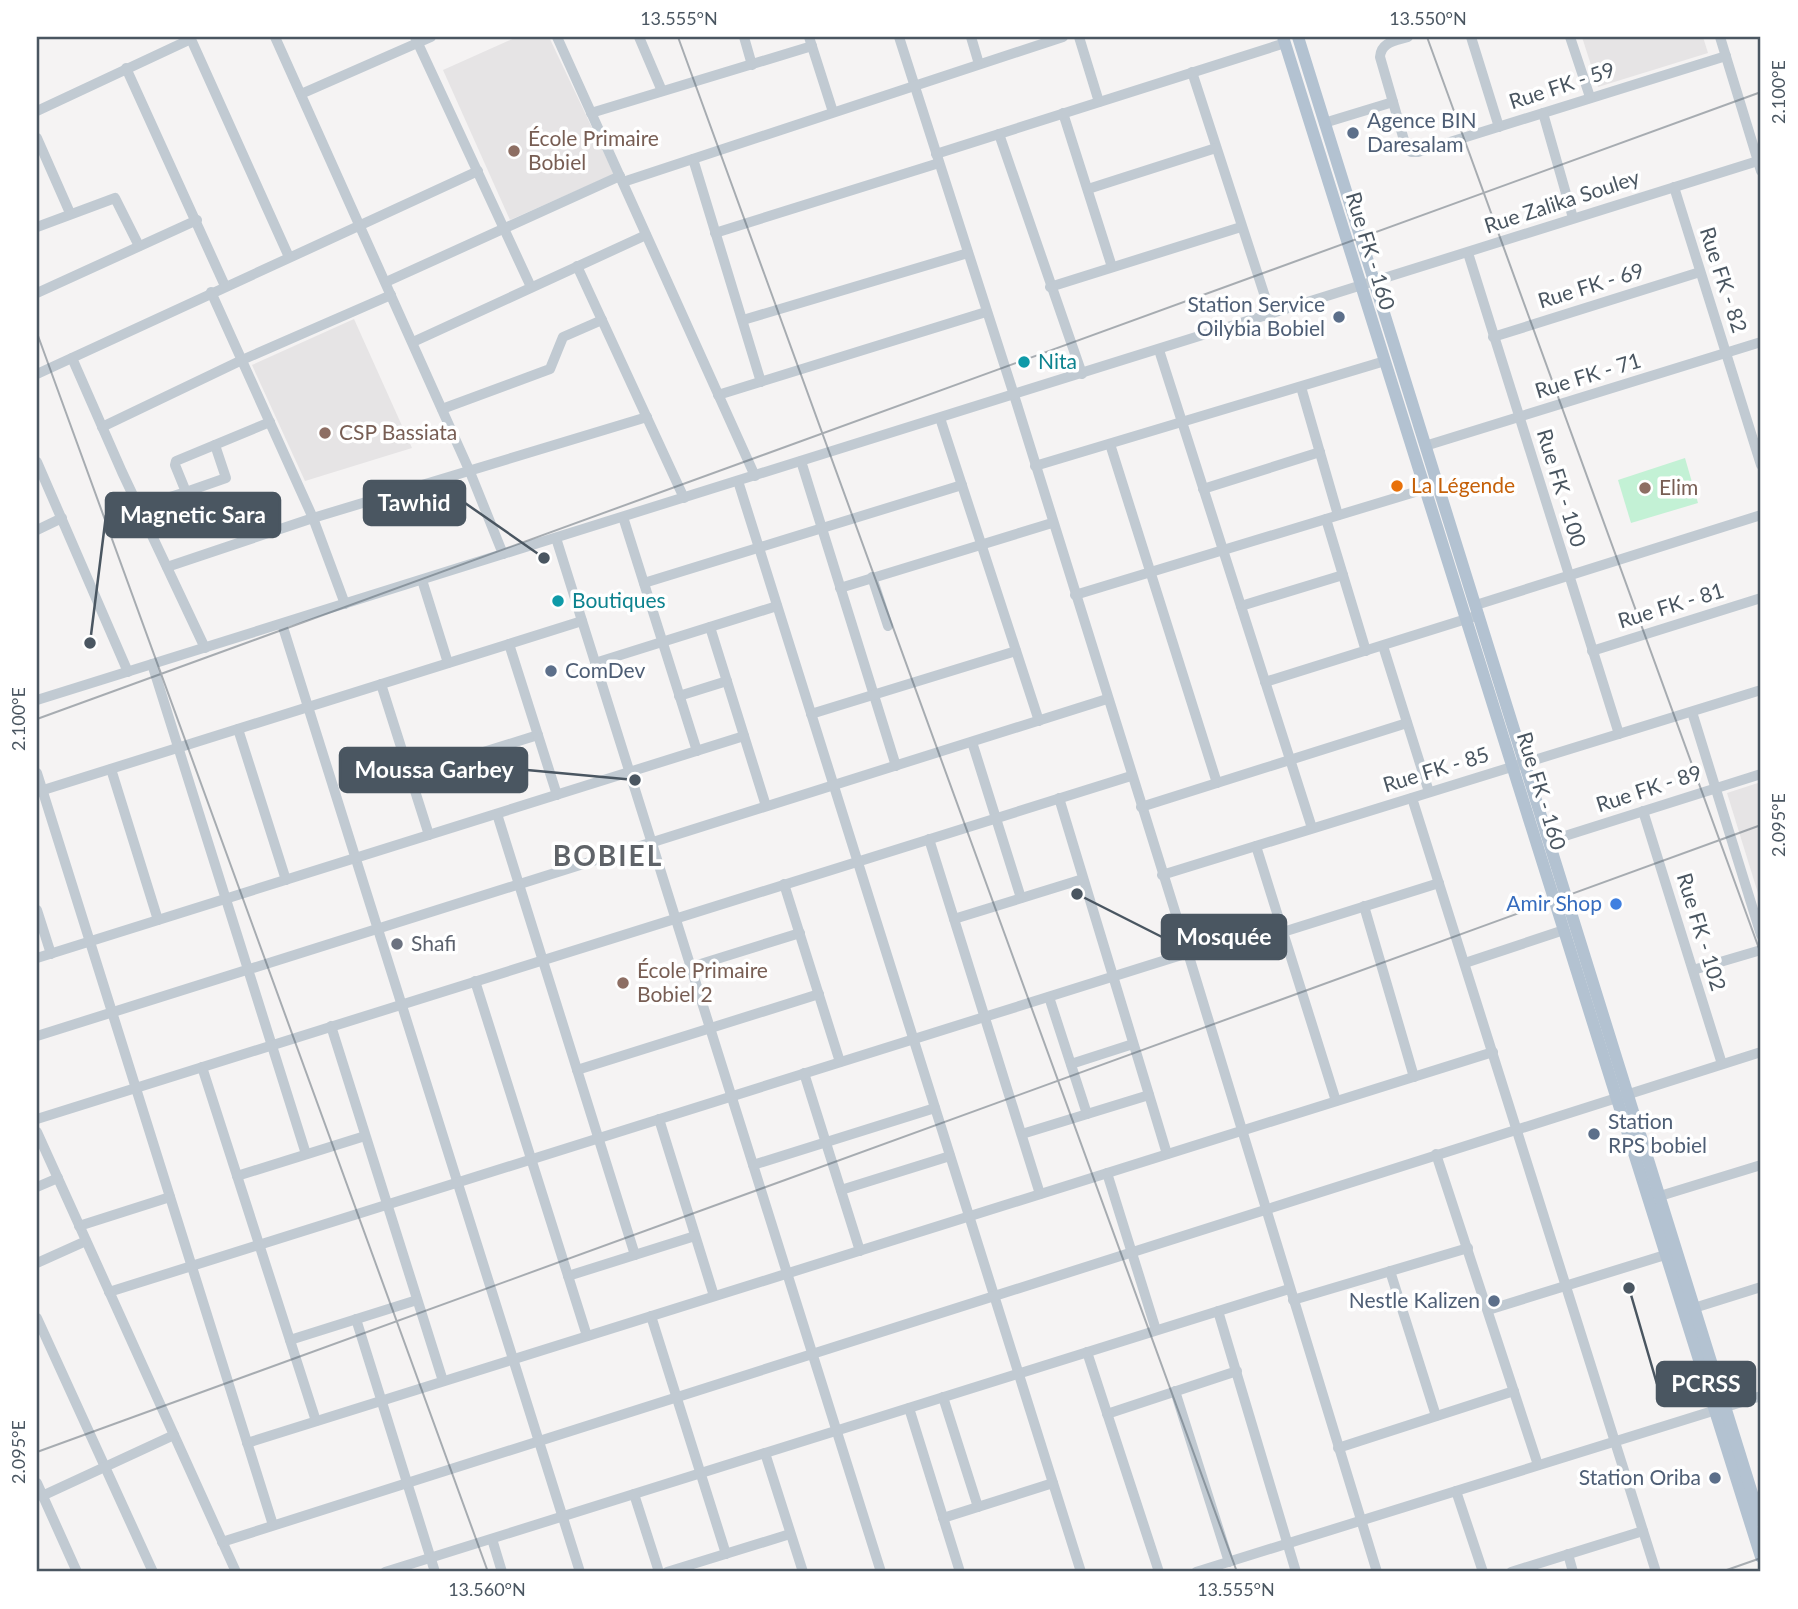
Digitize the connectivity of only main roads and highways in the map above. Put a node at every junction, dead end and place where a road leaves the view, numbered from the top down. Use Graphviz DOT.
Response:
graph roads {
  1 [pos="1298,37"];
  2 [pos="1284,40"];
  3 [pos="1368,284"];
  4 [pos="1474,613"];
  5 [pos="1519,765"];
  6 [pos="1622,1095"];
  7 [pos="1719,1408"];
  8 [pos="1759,1508"];
  9 [pos="1761,1522"];
  10 [pos="1761,1557"];
  1 -- 3 [label="main road, Rue FK - 160"];
  2 -- 3 [label="main road, Rue FK - 160"];
  3 -- 4 [label="main road, Rue FK - 160"];
  3 -- 4 [label="main road, Rue FK - 160"];
  4 -- 5 [label="main road, Rue FK - 160"];
  5 -- 6 [label="main road, Rue FK - 160"];
  5 -- 6 [label="main road, Rue FK - 160"];
  6 -- 7 [label="main road, Rue FK - 160"];
  6 -- 7 [label="main road, Rue FK - 160"];
  7 -- 8 [label="main road, Rue FK - 160"];
  7 -- 10 [label="main road, Rue FK - 160"];
  8 -- 9 [label="main road, Rue FK - 160"];
}
